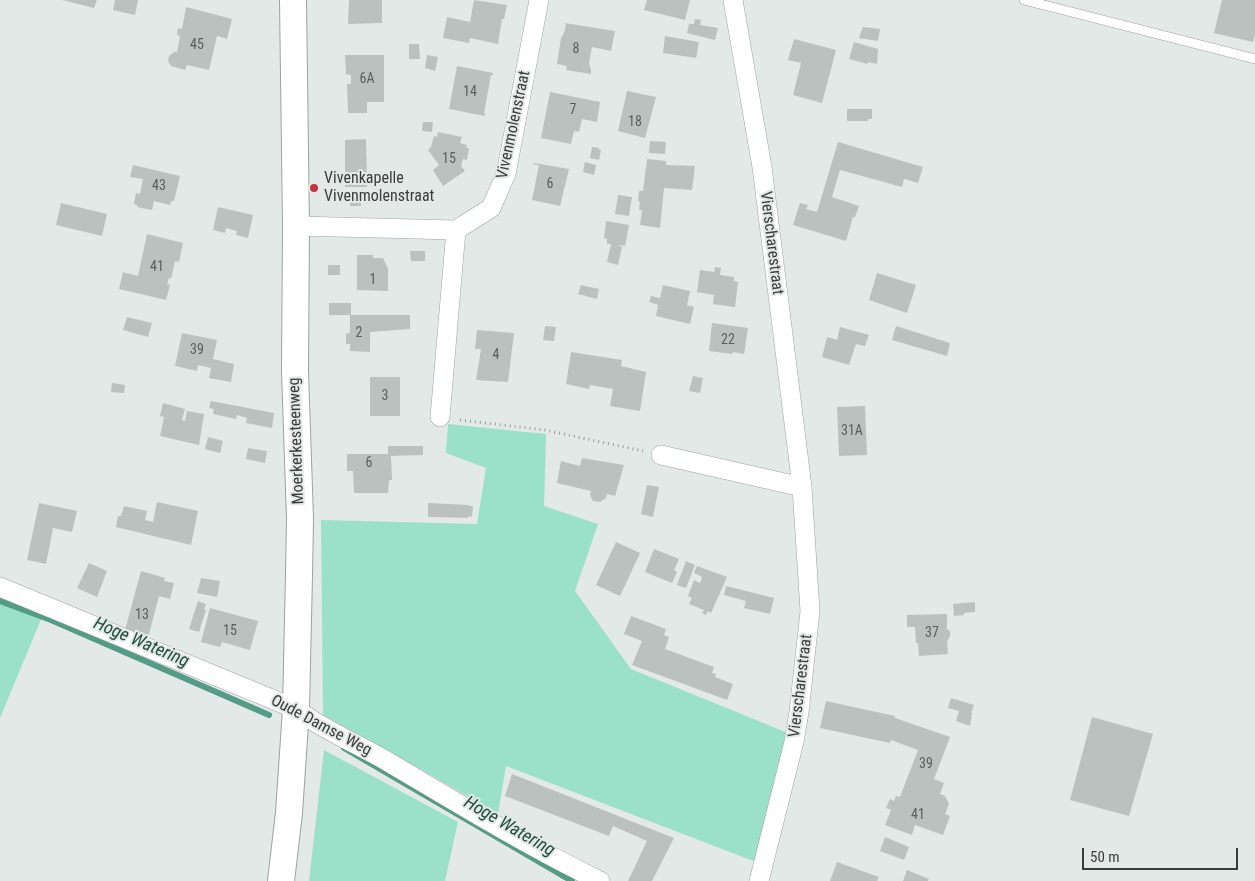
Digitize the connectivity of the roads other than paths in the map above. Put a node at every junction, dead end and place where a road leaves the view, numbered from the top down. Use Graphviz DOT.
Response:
graph roads {
  1 [pos="294,0"];
  2 [pos="539,0"];
  3 [pos="733,0"];
  4 [pos="1024,0"];
  5 [pos="1255,59"];
  6 [pos="296,226"];
  7 [pos="456,230"];
  8 [pos="440,417"];
  9 [pos="661,455"];
  10 [pos="802,487"];
  11 [pos="0,587"];
  12 [pos="296,709"];
  13 [pos="281,881"];
  14 [pos="600,881"];
  15 [pos="758,881"];
  1 -- 6 [label="street, Moerkerkesteenweg"];
  2 -- 7 [label="street, Vivenmolenstraat"];
  3 -- 10 [label="street, Vierscharestraat"];
  4 -- 5 [label="lane"];
  6 -- 7 [label="street"];
  6 -- 12 [label="street, Moerkerkesteenweg"];
  7 -- 8 [label="street"];
  9 -- 10 [label="street"];
  10 -- 15 [label="street, Vierscharestraat"];
  11 -- 12 [label="street, Oude Damse Weg"];
  12 -- 13 [label="street, Moerkerkesteenweg"];
  12 -- 14 [label="street, Oude Damse Weg"];
}
